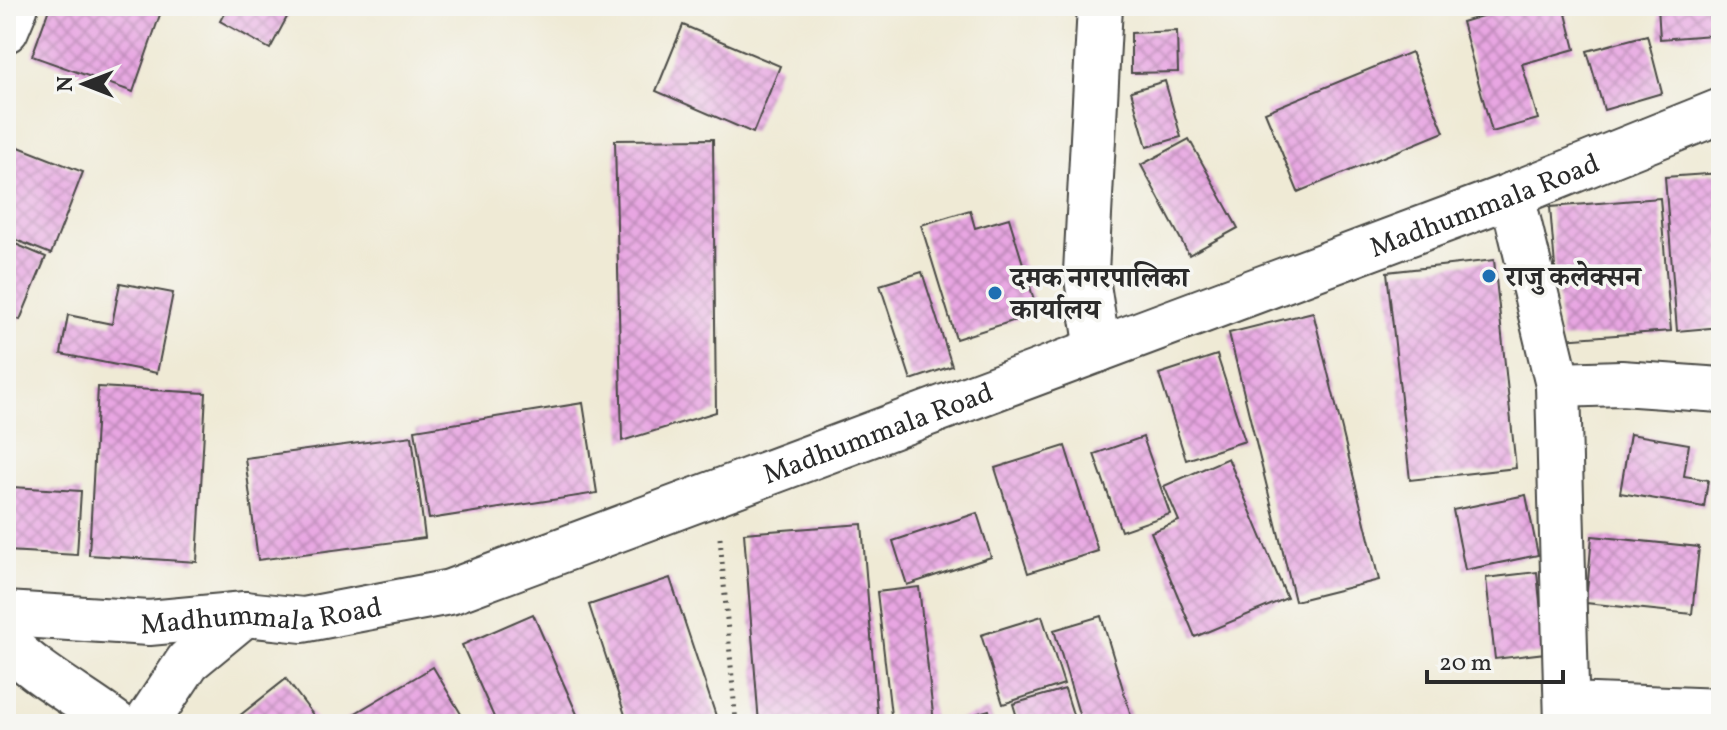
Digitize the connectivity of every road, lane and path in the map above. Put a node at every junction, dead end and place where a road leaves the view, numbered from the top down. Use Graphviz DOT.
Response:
graph roads {
  1 [pos="16,6"];
  2 [pos="1100,6"];
  3 [pos="6,30"];
  4 [pos="1721,111"];
  5 [pos="1512,195"];
  6 [pos="1098,350"];
  7 [pos="1558,385"];
  8 [pos="1721,390"];
  9 [pos="716,493"];
  10 [pos="6,614"];
  11 [pos="245,614"];
  12 [pos="6,643"];
  13 [pos="1721,711"];
  14 [pos="1567,715"];
  15 [pos="116,724"];
  16 [pos="146,724"];
  17 [pos="736,724"];
  1 -- 3 [label="street"];
  2 -- 6 [label="street"];
  4 -- 5 [label="street, Madhummala Road"];
  5 -- 6 [label="street, Madhummala Road"];
  5 -- 7 [label="street"];
  6 -- 9 [label="street, Madhummala Road"];
  7 -- 8 [label="street"];
  7 -- 14 [label="street"];
  9 -- 11 [label="street, Madhummala Road"];
  9 -- 17 [label="path"];
  10 -- 11 [label="street, Madhummala Road"];
  11 -- 16 [label="street"];
  12 -- 15 [label="street"];
  13 -- 14 [label="street"];
}
